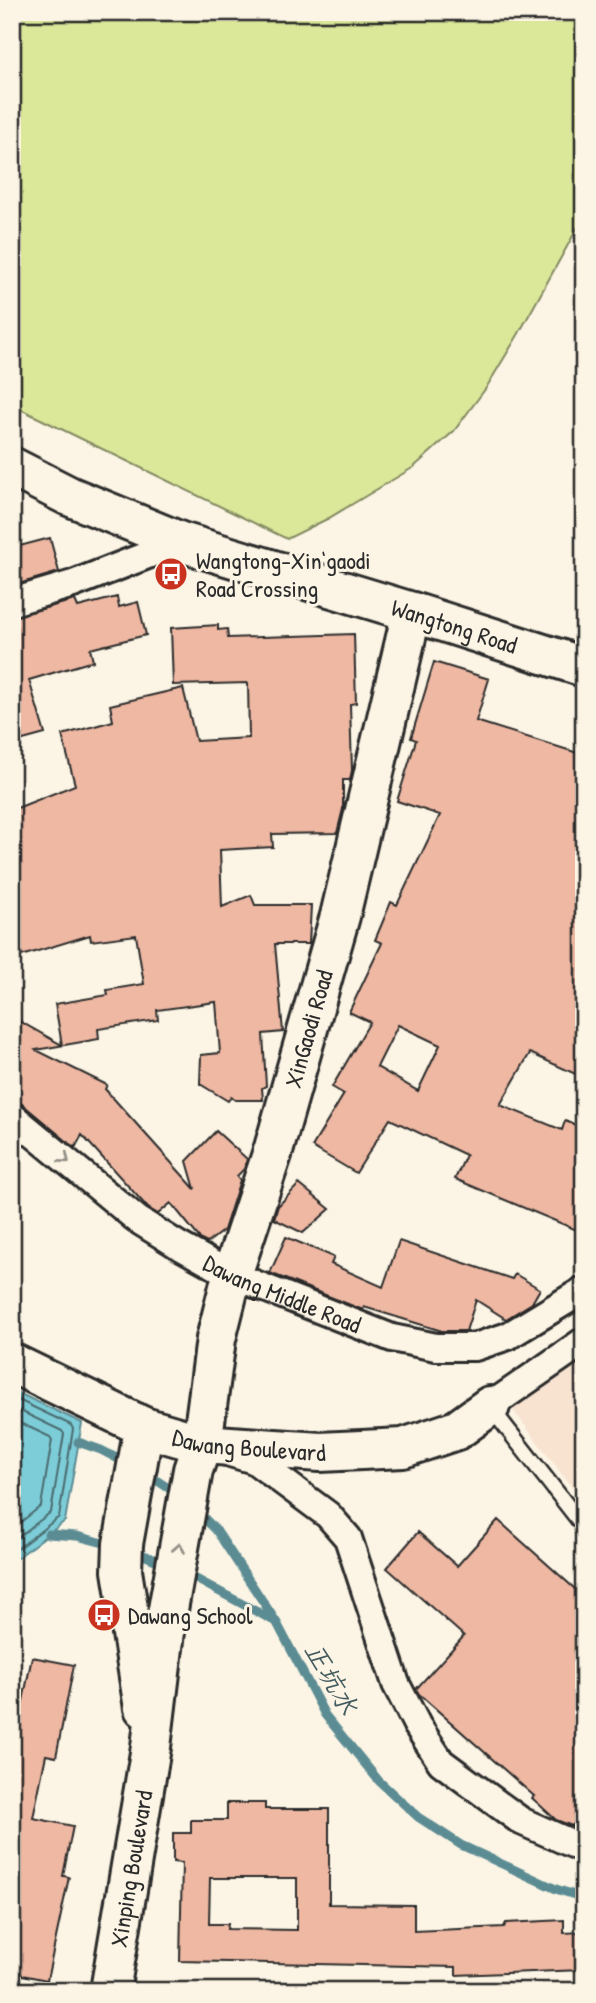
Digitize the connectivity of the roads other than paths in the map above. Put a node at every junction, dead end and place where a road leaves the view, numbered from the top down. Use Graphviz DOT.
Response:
graph roads {
  1 [pos="12,467"];
  2 [pos="181,542"];
  3 [pos="12,602"];
  4 [pos="412,612"];
  5 [pos="584,667"];
  6 [pos="12,1116"];
  7 [pos="232,1275"];
  8 [pos="584,1290"];
  9 [pos="584,1341"];
  10 [pos="12,1363"];
  11 [pos="490,1406"];
  12 [pos="142,1440"];
  13 [pos="197,1457"];
  14 [pos="584,1527"];
  15 [pos="151,1747"];
  16 [pos="584,1849"];
  17 [pos="110,1991"];
  1 -- 2 [label="street, Wangtong Road"];
  2 -- 3 [label="street"];
  2 -- 4 [label="street, Wangtong Road"];
  4 -- 5 [label="street, Wangtong Road"];
  4 -- 7 [label="street, XinGaodi Road"];
  6 -- 7 [label="street, Dawang Middle Road, one-way"];
  7 -- 8 [label="street, Dawang Middle Road"];
  7 -- 13 [label="street, XinGaodi Road"];
  9 -- 11 [label="street"];
  10 -- 12 [label="street, Dawang Boulevard"];
  11 -- 13 [label="street, Dawang Boulevard"];
  11 -- 14 [label="lane"];
  12 -- 13 [label="street, Dawang Boulevard"];
  12 -- 15 [label="street, Xinping Boulevard"];
  15 -- 13 [label="street, Xinping Boulevard, one-way"];
  13 -- 16 [label="street"];
  15 -- 17 [label="street, Xinping Boulevard"];
}
